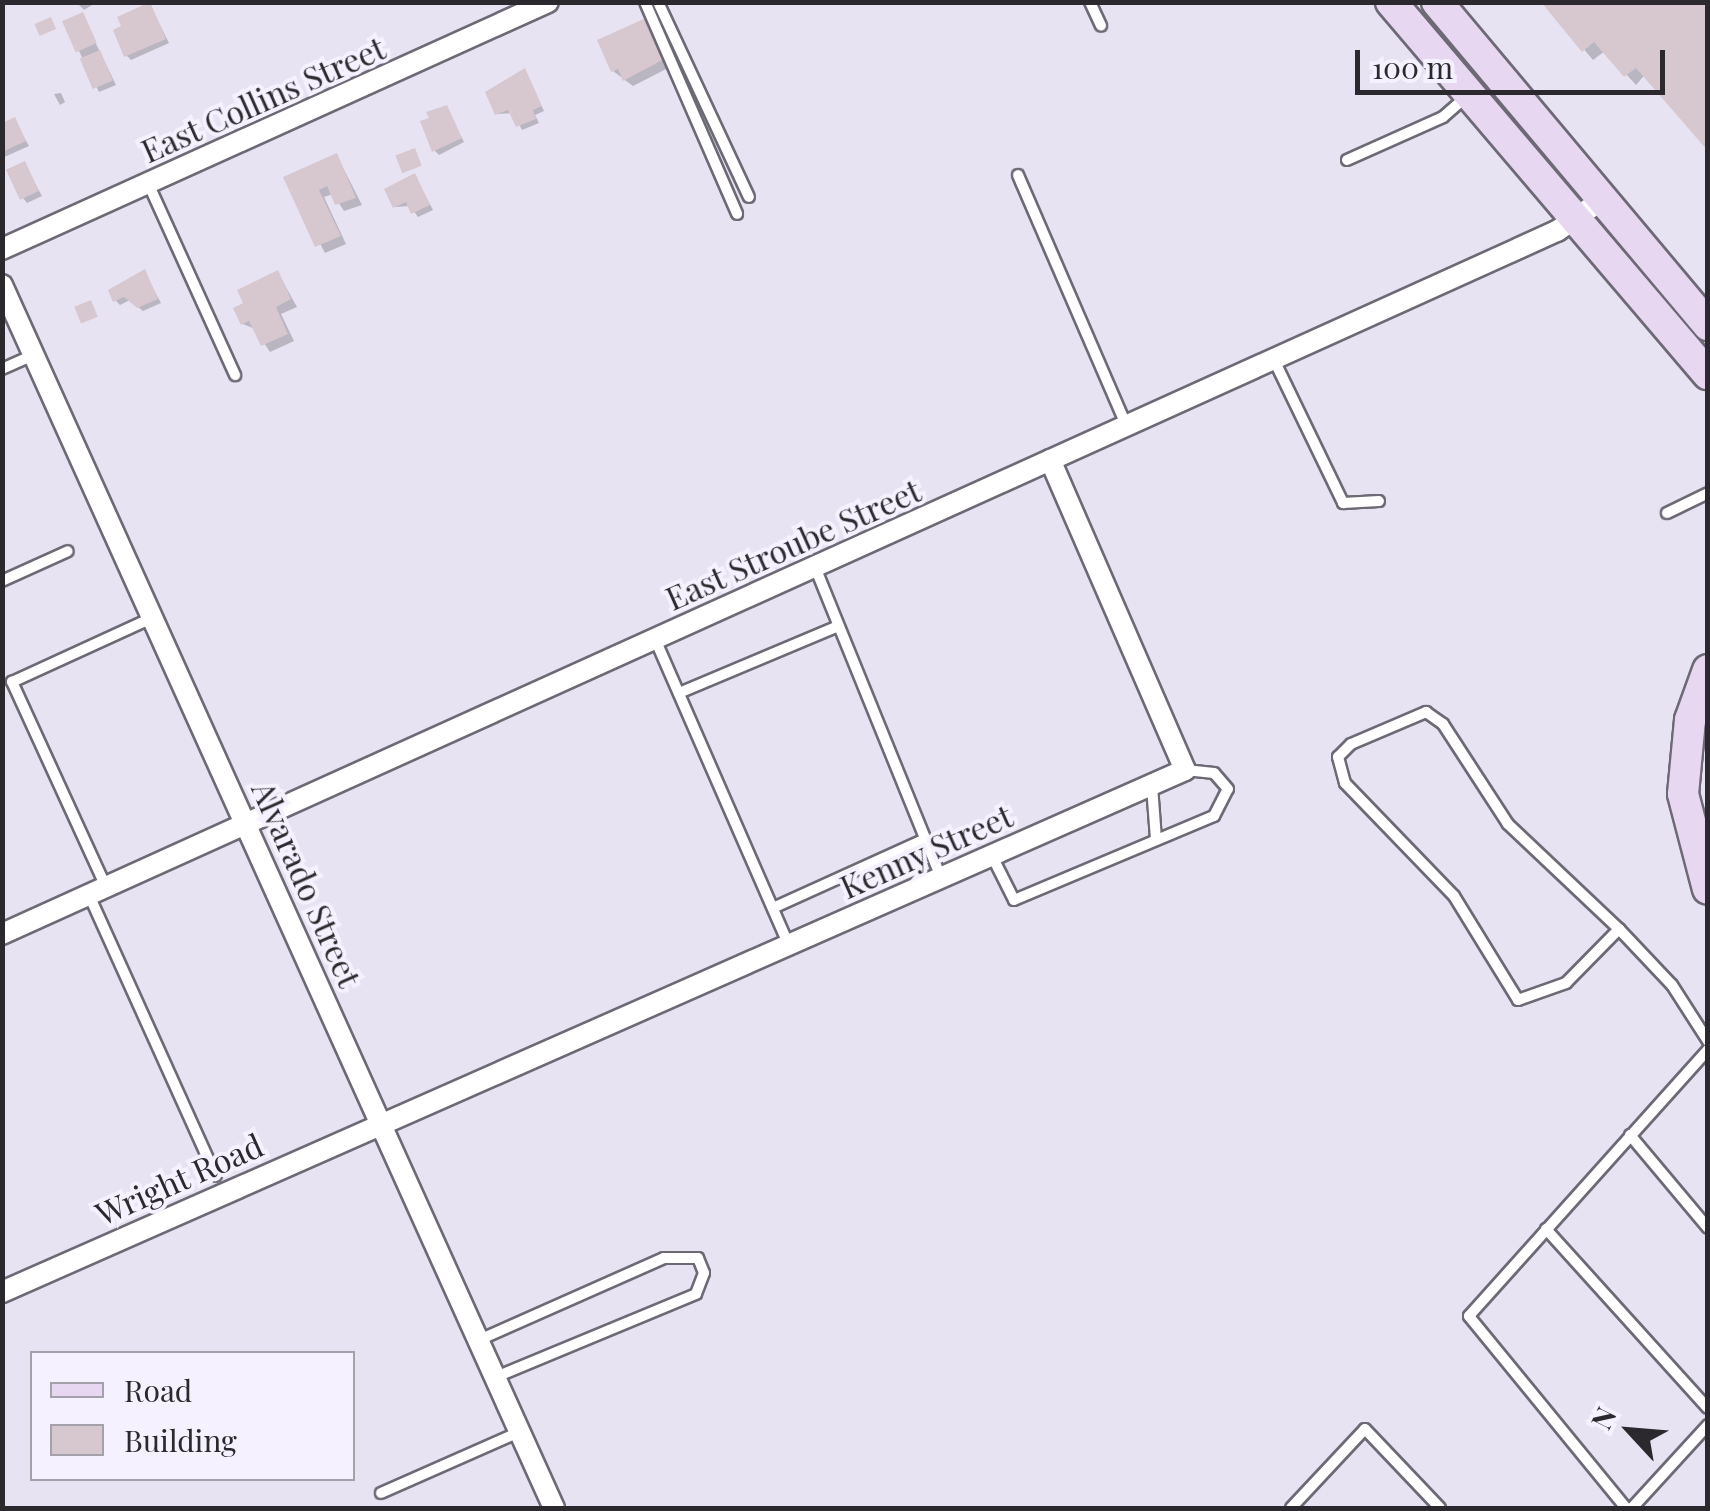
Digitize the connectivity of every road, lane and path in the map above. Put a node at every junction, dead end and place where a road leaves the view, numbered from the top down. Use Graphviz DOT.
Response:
graph roads {
  1 [pos="548,2"];
  2 [pos="645,2"];
  3 [pos="658,2"];
  4 [pos="1090,2"];
  5 [pos="1391,2"];
  6 [pos="1438,2"];
  7 [pos="1101,26"];
  8 [pos="1468,94"];
  9 [pos="1347,160"];
  10 [pos="1018,176"];
  11 [pos="148,184"];
  12 [pos="749,197"];
  13 [pos="1603,198"];
  14 [pos="738,214"];
  15 [pos="1574,219"];
  16 [pos="2,249"];
  17 [pos="2,285"];
  18 [pos="1708,326"];
  19 [pos="34,354"];
  20 [pos="1274,359"];
  21 [pos="2,369"];
  22 [pos="1708,374"];
  23 [pos="235,376"];
  24 [pos="1126,426"];
  25 [pos="1050,460"];
  26 [pos="1708,494"];
  27 [pos="1379,501"];
  28 [pos="1666,513"];
  29 [pos="68,551"];
  30 [pos="815,567"];
  31 [pos="2,581"];
  32 [pos="154,617"];
  33 [pos="836,627"];
  34 [pos="655,639"];
  35 [pos="1708,670"];
  36 [pos="679,692"];
  37 [pos="1185,770"];
  38 [pos="1152,785"];
  39 [pos="246,824"];
  40 [pos="926,838"];
  41 [pos="1156,839"];
  42 [pos="991,855"];
  43 [pos="941,876"];
  44 [pos="1708,889"];
  45 [pos="98,891"];
  46 [pos="773,908"];
  47 [pos="1619,929"];
  48 [pos="2,934"];
  49 [pos="789,946"];
  50 [pos="1708,1041"];
  51 [pos="1708,1050"];
  52 [pos="382,1125"];
  53 [pos="1630,1134"];
  54 [pos="216,1176"];
  55 [pos="1708,1228"];
  56 [pos="1546,1229"];
  57 [pos="2,1292"];
  58 [pos="479,1340"];
  59 [pos="496,1377"];
  60 [pos="1708,1408"];
  61 [pos="1708,1425"];
  62 [pos="520,1432"];
  63 [pos="381,1493"];
  64 [pos="554,1508"];
  65 [pos="1291,1508"];
  66 [pos="1440,1508"];
  67 [pos="1629,1508"];
  1 -- 11 [label="street, East Collins Street"];
  2 -- 14 [label="lane"];
  3 -- 12 [label="lane"];
  4 -- 7 [label="lane"];
  5 -- 8 [label="main road"];
  6 -- 13 [label="main road"];
  8 -- 9 [label="lane"];
  8 -- 15 [label="main road"];
  10 -- 24 [label="lane"];
  11 -- 16 [label="street, East Collins Street"];
  11 -- 23 [label="lane"];
  13 -- 15 [label="street, East Stroube Street"];
  13 -- 18 [label="main road"];
  15 -- 20 [label="street, East Stroube Street"];
  15 -- 22 [label="main road"];
  17 -- 19 [label="street, Alvarado Street"];
  19 -- 21 [label="lane"];
  19 -- 32 [label="street, Alvarado Street"];
  20 -- 24 [label="street, East Stroube Street"];
  20 -- 27 [label="lane"];
  24 -- 25 [label="street, East Stroube Street"];
  25 -- 30 [label="street, East Stroube Street"];
  25 -- 37 [label="street"];
  26 -- 28 [label="lane"];
  29 -- 31 [label="lane"];
  30 -- 33 [label="lane"];
  30 -- 34 [label="street, East Stroube Street"];
  32 -- 39 [label="street, Alvarado Street"];
  32 -- 45 [label="lane"];
  33 -- 36 [label="lane"];
  33 -- 40 [label="lane"];
  34 -- 36 [label="lane"];
  34 -- 39 [label="street, East Stroube Street"];
  35 -- 44 [label="main road"];
  36 -- 46 [label="lane"];
  37 -- 38 [label="street, Kenny Street"];
  37 -- 41 [label="lane"];
  38 -- 41 [label="lane"];
  38 -- 42 [label="street, Kenny Street"];
  39 -- 45 [label="street, East Stroube Street"];
  39 -- 52 [label="street, Alvarado Street"];
  40 -- 43 [label="lane"];
  40 -- 46 [label="lane"];
  41 -- 42 [label="lane"];
  42 -- 43 [label="street, Kenny Street"];
  43 -- 49 [label="street, Kenny Street"];
  45 -- 48 [label="street, East Stroube Street"];
  45 -- 54 [label="lane"];
  46 -- 49 [label="lane"];
  47 -- 47 [label="lane"];
  47 -- 50 [label="lane"];
  49 -- 52 [label="street, Kenny Street"];
  51 -- 53 [label="lane"];
  52 -- 57 [label="street, Wright Road"];
  52 -- 58 [label="street, Alvarado Street"];
  53 -- 55 [label="lane"];
  53 -- 56 [label="lane"];
  56 -- 60 [label="lane"];
  56 -- 67 [label="lane"];
  58 -- 59 [label="street, Alvarado Street"];
  58 -- 59 [label="lane"];
  59 -- 62 [label="street, Alvarado Street"];
  61 -- 67 [label="lane"];
  62 -- 63 [label="lane"];
  62 -- 64 [label="street, Alvarado Street"];
  65 -- 66 [label="lane"];
}
